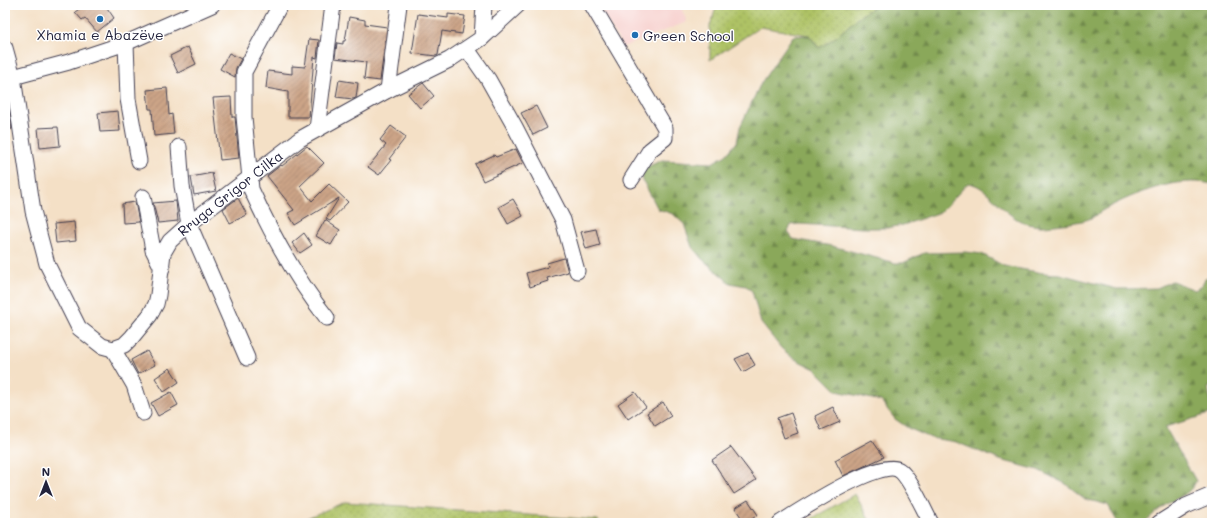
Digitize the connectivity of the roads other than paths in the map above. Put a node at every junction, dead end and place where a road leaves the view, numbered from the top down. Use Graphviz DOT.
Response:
graph roads {
  1 [pos="212,5"];
  2 [pos="280,5"];
  3 [pos="333,5"];
  4 [pos="400,5"];
  5 [pos="484,5"];
  6 [pos="518,5"];
  7 [pos="593,7"];
  8 [pos="482,38"];
  9 [pos="126,44"];
  10 [pos="5,48"];
  11 [pos="467,49"];
  12 [pos="13,76"];
  13 [pos="388,90"];
  14 [pos="317,129"];
  15 [pos="179,147"];
  16 [pos="139,161"];
  17 [pos="249,178"];
  18 [pos="631,180"];
  19 [pos="142,197"];
  20 [pos="189,224"];
  21 [pos="162,269"];
  22 [pos="577,271"];
  23 [pos="327,318"];
  24 [pos="113,349"];
  25 [pos="247,358"];
  26 [pos="143,413"];
  27 [pos="1212,495"];
  28 [pos="780,523"];
  29 [pos="931,523"];
  30 [pos="1159,523"];
  1 -- 9 [label="street"];
  2 -- 17 [label="street"];
  3 -- 14 [label="street"];
  4 -- 13 [label="street"];
  5 -- 8 [label="street"];
  6 -- 8 [label="street, Rruga Grigor Cilka"];
  7 -- 18 [label="street"];
  8 -- 11 [label="street, Rruga Grigor Cilka"];
  9 -- 12 [label="street"];
  9 -- 16 [label="street"];
  10 -- 12 [label="street"];
  11 -- 13 [label="street, Rruga Grigor Cilka"];
  11 -- 22 [label="street"];
  12 -- 24 [label="street"];
  13 -- 14 [label="street, Rruga Grigor Cilka"];
  14 -- 17 [label="street, Rruga Grigor Cilka"];
  15 -- 20 [label="street"];
  17 -- 20 [label="street, Rruga Grigor Cilka"];
  17 -- 23 [label="street"];
  19 -- 21 [label="street"];
  20 -- 21 [label="street, Rruga Grigor Cilka"];
  20 -- 25 [label="street"];
  21 -- 24 [label="street, Rruga Grigor Cilka"];
  24 -- 26 [label="street"];
  27 -- 30 [label="street"];
  28 -- 29 [label="street"];
}
